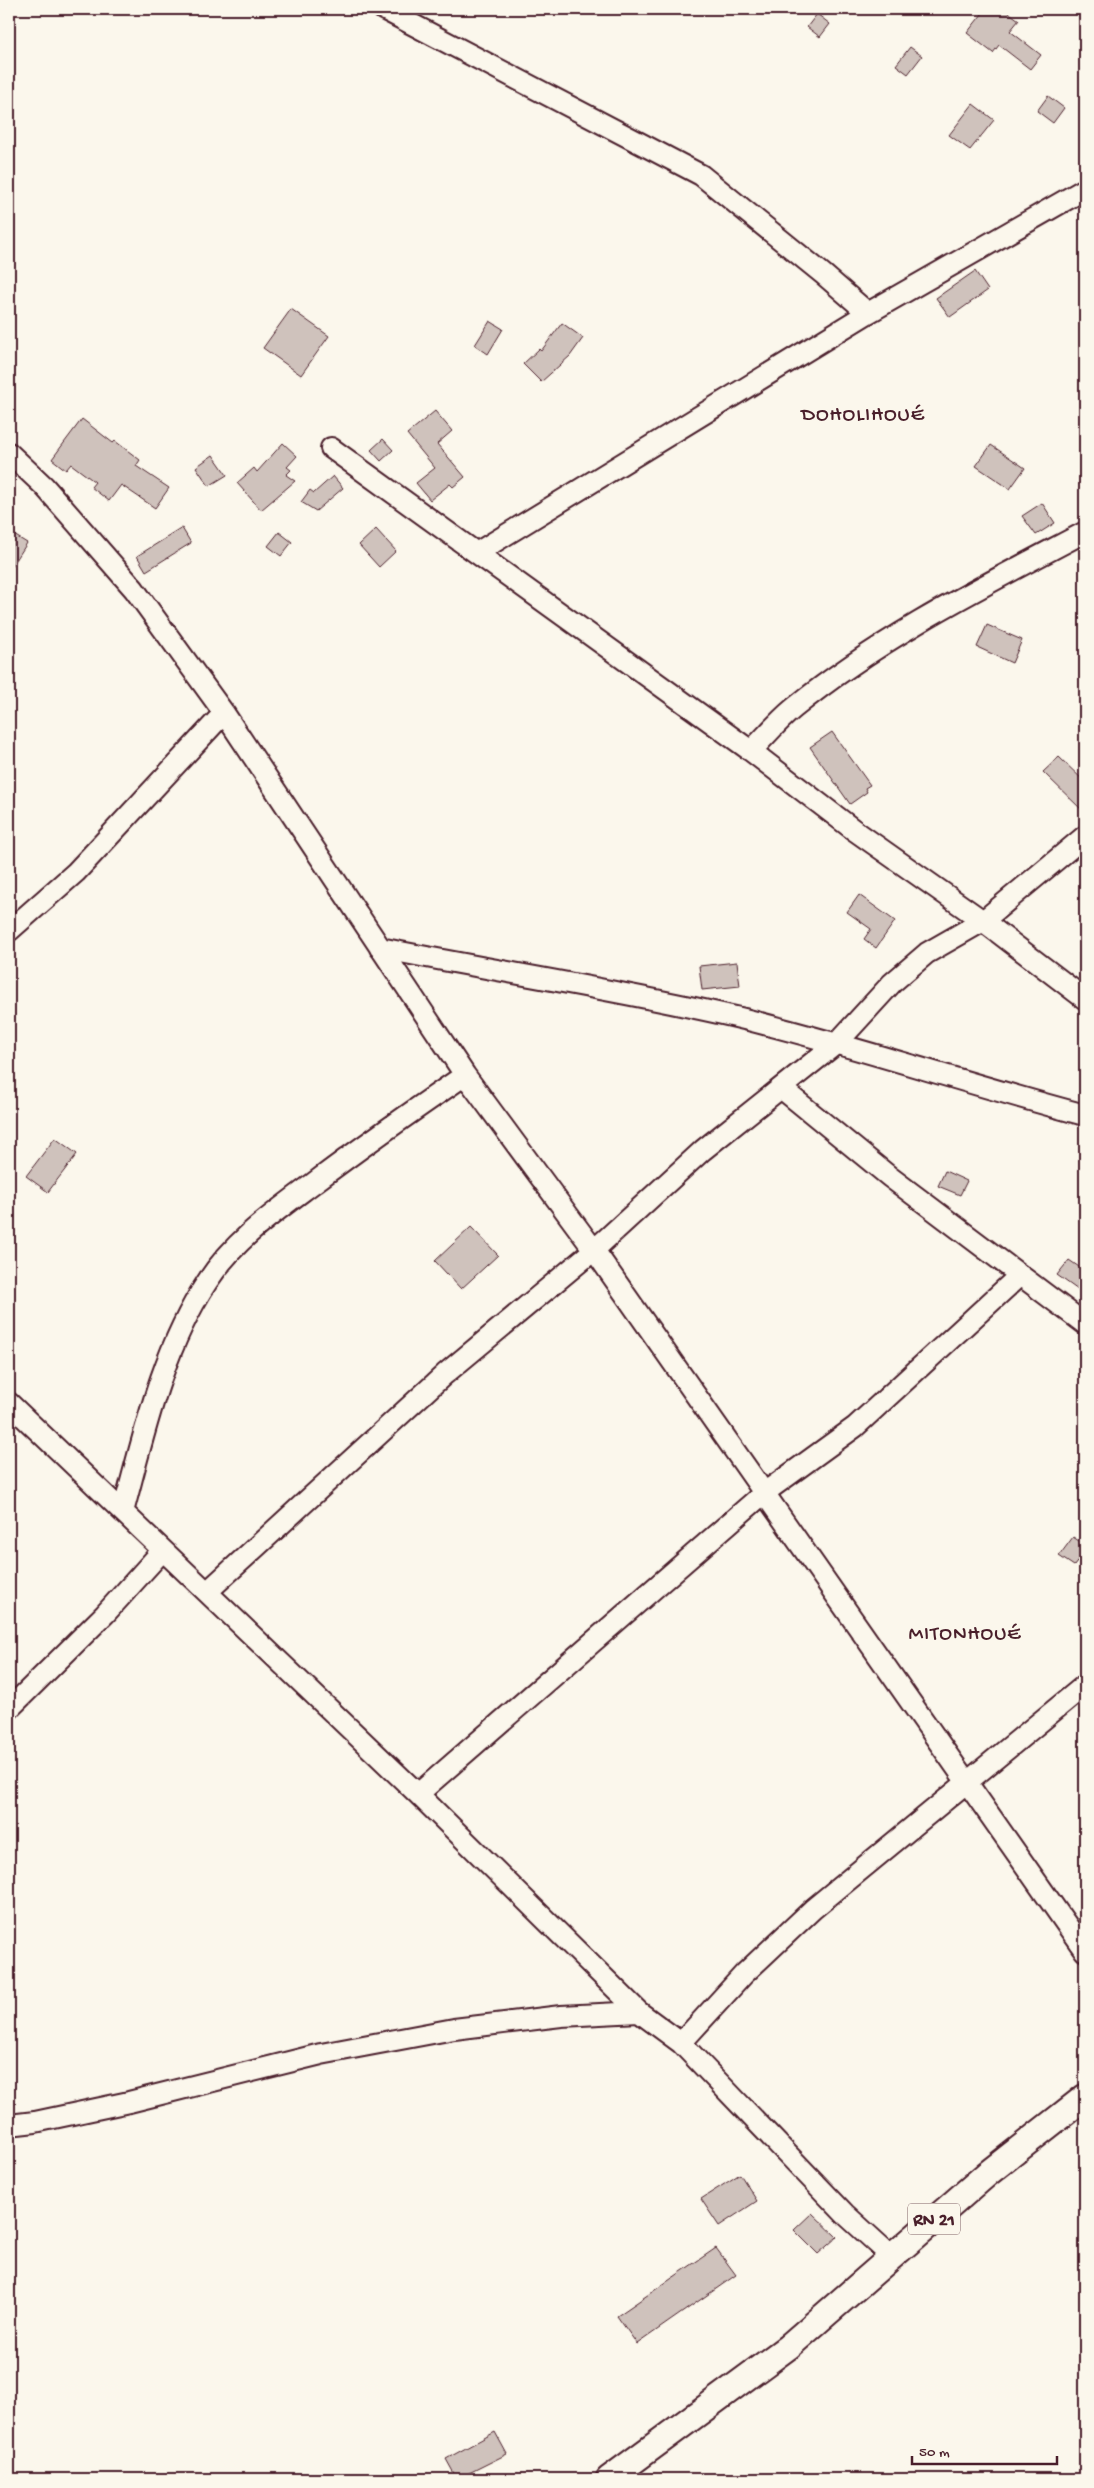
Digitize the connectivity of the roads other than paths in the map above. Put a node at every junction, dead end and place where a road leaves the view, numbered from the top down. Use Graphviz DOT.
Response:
graph roads {
  1 [pos="383,9"];
  2 [pos="1085,189"];
  3 [pos="868,313"];
  4 [pos="331,448"];
  5 [pos="9,453"];
  6 [pos="1085,532"];
  7 [pos="478,552"];
  8 [pos="224,713"];
  9 [pos="751,751"];
  10 [pos="1085,836"];
  11 [pos="984,921"];
  12 [pos="9,931"];
  13 [pos="380,948"];
  14 [pos="1085,999"];
  15 [pos="837,1043"];
  16 [pos="466,1075"];
  17 [pos="781,1088"];
  18 [pos="1085,1115"];
  19 [pos="594,1250"];
  20 [pos="1020,1275"];
  21 [pos="1085,1324"];
  22 [pos="9,1403"];
  23 [pos="764,1493"];
  24 [pos="122,1512"];
  25 [pos="162,1551"];
  26 [pos="207,1592"];
  27 [pos="1085,1686"];
  28 [pos="9,1709"];
  29 [pos="968,1783"];
  30 [pos="418,1794"];
  31 [pos="1085,1951"];
  32 [pos="639,2012"];
  33 [pos="681,2043"];
  34 [pos="1085,2097"];
  35 [pos="9,2125"];
  36 [pos="891,2256"];
  37 [pos="609,2479"];
  1 -- 3 [label="street"];
  2 -- 3 [label="street"];
  3 -- 7 [label="street"];
  4 -- 7 [label="street"];
  5 -- 8 [label="street"];
  6 -- 9 [label="street"];
  7 -- 9 [label="street"];
  8 -- 12 [label="street"];
  8 -- 13 [label="street"];
  9 -- 11 [label="street"];
  10 -- 11 [label="street"];
  11 -- 14 [label="street"];
  11 -- 15 [label="street"];
  13 -- 15 [label="street"];
  13 -- 16 [label="street"];
  15 -- 17 [label="street"];
  15 -- 18 [label="street"];
  16 -- 19 [label="street"];
  16 -- 24 [label="street"];
  17 -- 19 [label="street"];
  17 -- 20 [label="street"];
  19 -- 23 [label="street"];
  19 -- 26 [label="street"];
  20 -- 21 [label="street"];
  20 -- 23 [label="street"];
  22 -- 24 [label="street"];
  23 -- 29 [label="street"];
  23 -- 30 [label="street"];
  24 -- 25 [label="street"];
  25 -- 26 [label="street"];
  25 -- 28 [label="street"];
  26 -- 30 [label="street"];
  27 -- 29 [label="street"];
  29 -- 31 [label="street"];
  29 -- 33 [label="street"];
  30 -- 32 [label="street"];
  32 -- 33 [label="street"];
  32 -- 35 [label="street"];
  33 -- 36 [label="street"];
  34 -- 36 [label="main road, RN 21"];
  36 -- 37 [label="main road, RN 21"];
}
